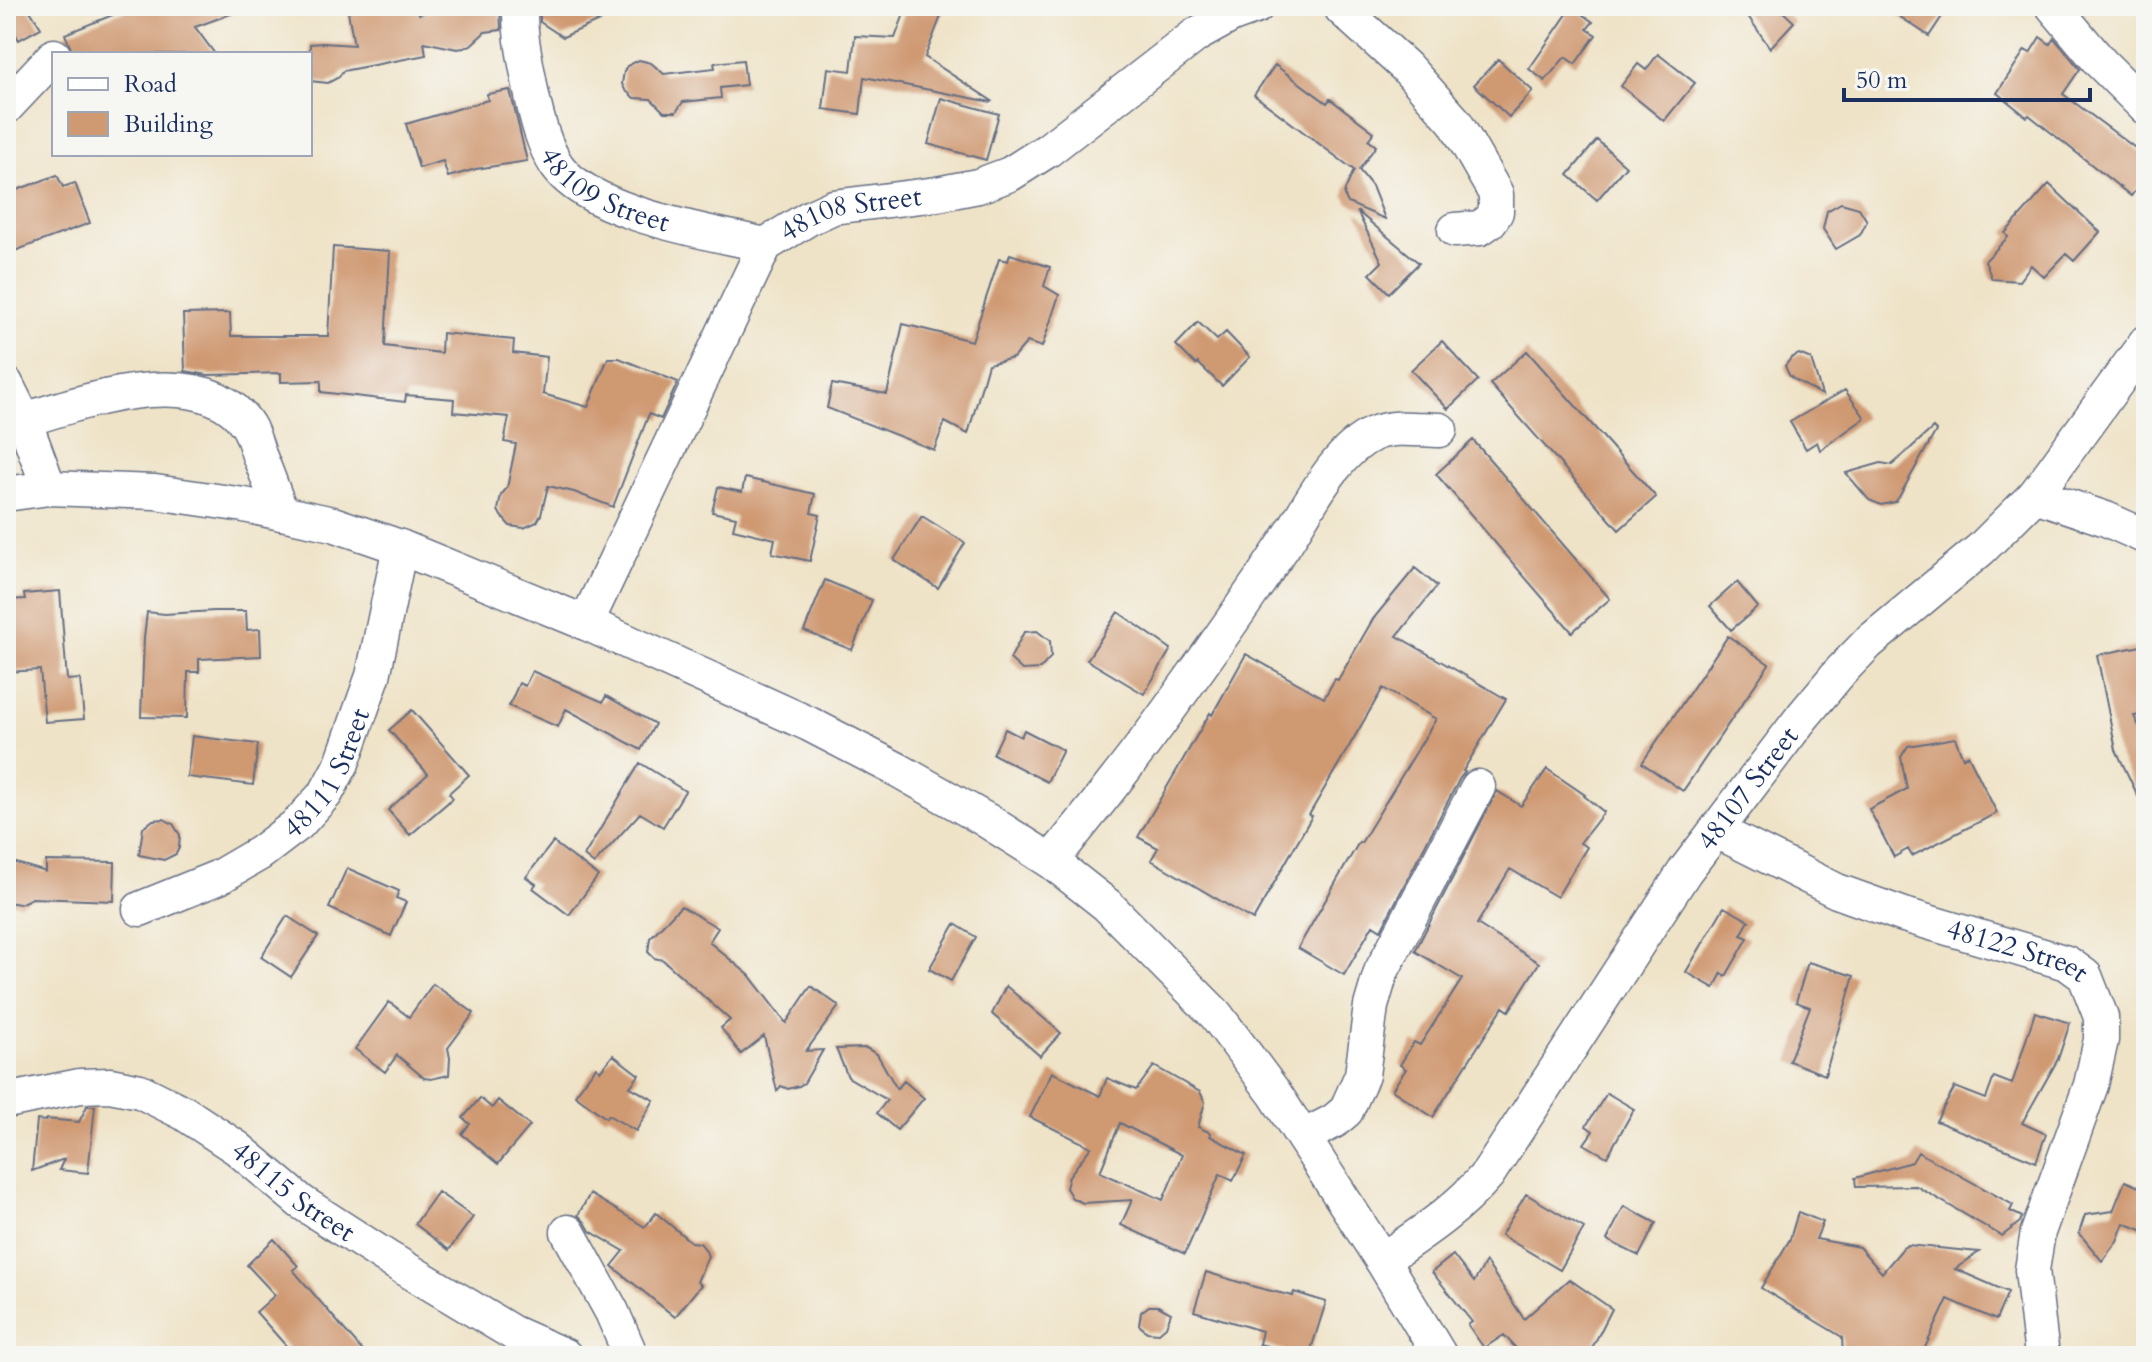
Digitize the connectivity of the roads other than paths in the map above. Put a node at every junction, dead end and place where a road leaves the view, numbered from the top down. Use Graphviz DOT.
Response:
graph roads {
  1 [pos="520,6"];
  2 [pos="1257,6"];
  3 [pos="1380,6"];
  4 [pos="2053,6"];
  5 [pos="1334,8"];
  6 [pos="52,58"];
  7 [pos="6,107"];
  8 [pos="2146,108"];
  9 [pos="1455,230"];
  10 [pos="765,245"];
  11 [pos="2146,342"];
  12 [pos="6,384"];
  13 [pos="24,420"];
  14 [pos="1440,430"];
  15 [pos="49,488"];
  16 [pos="6,494"];
  17 [pos="2035,495"];
  18 [pos="281,513"];
  19 [pos="2146,537"];
  20 [pos="400,547"];
  21 [pos="586,623"];
  22 [pos="1478,787"];
  23 [pos="1717,831"];
  24 [pos="1051,861"];
  25 [pos="140,909"];
  26 [pos="6,1101"];
  27 [pos="1303,1137"];
  28 [pos="568,1232"];
  29 [pos="1382,1260"];
  30 [pos="565,1356"];
  31 [pos="631,1356"];
  32 [pos="1440,1356"];
  33 [pos="2042,1356"];
  1 -- 10 [label="street, 48109 Street"];
  2 -- 10 [label="street, 48108 Street"];
  3 -- 5 [label="street"];
  4 -- 8 [label="street"];
  5 -- 9 [label="street"];
  6 -- 7 [label="street"];
  10 -- 21 [label="street, 48108 Street"];
  11 -- 17 [label="street, 48107 Street"];
  12 -- 13 [label="street"];
  13 -- 15 [label="street"];
  13 -- 18 [label="street"];
  14 -- 24 [label="street"];
  15 -- 16 [label="street"];
  15 -- 18 [label="street"];
  17 -- 19 [label="street"];
  17 -- 23 [label="street, 48107 Street"];
  18 -- 20 [label="street"];
  20 -- 21 [label="street"];
  20 -- 25 [label="street, 48111 Street"];
  21 -- 24 [label="street"];
  22 -- 27 [label="street"];
  23 -- 29 [label="street, 48107 Street"];
  23 -- 33 [label="street, 48122 Street"];
  24 -- 27 [label="street"];
  26 -- 30 [label="street, 48115 Street"];
  27 -- 29 [label="street"];
  28 -- 31 [label="street"];
  29 -- 32 [label="street"];
}
